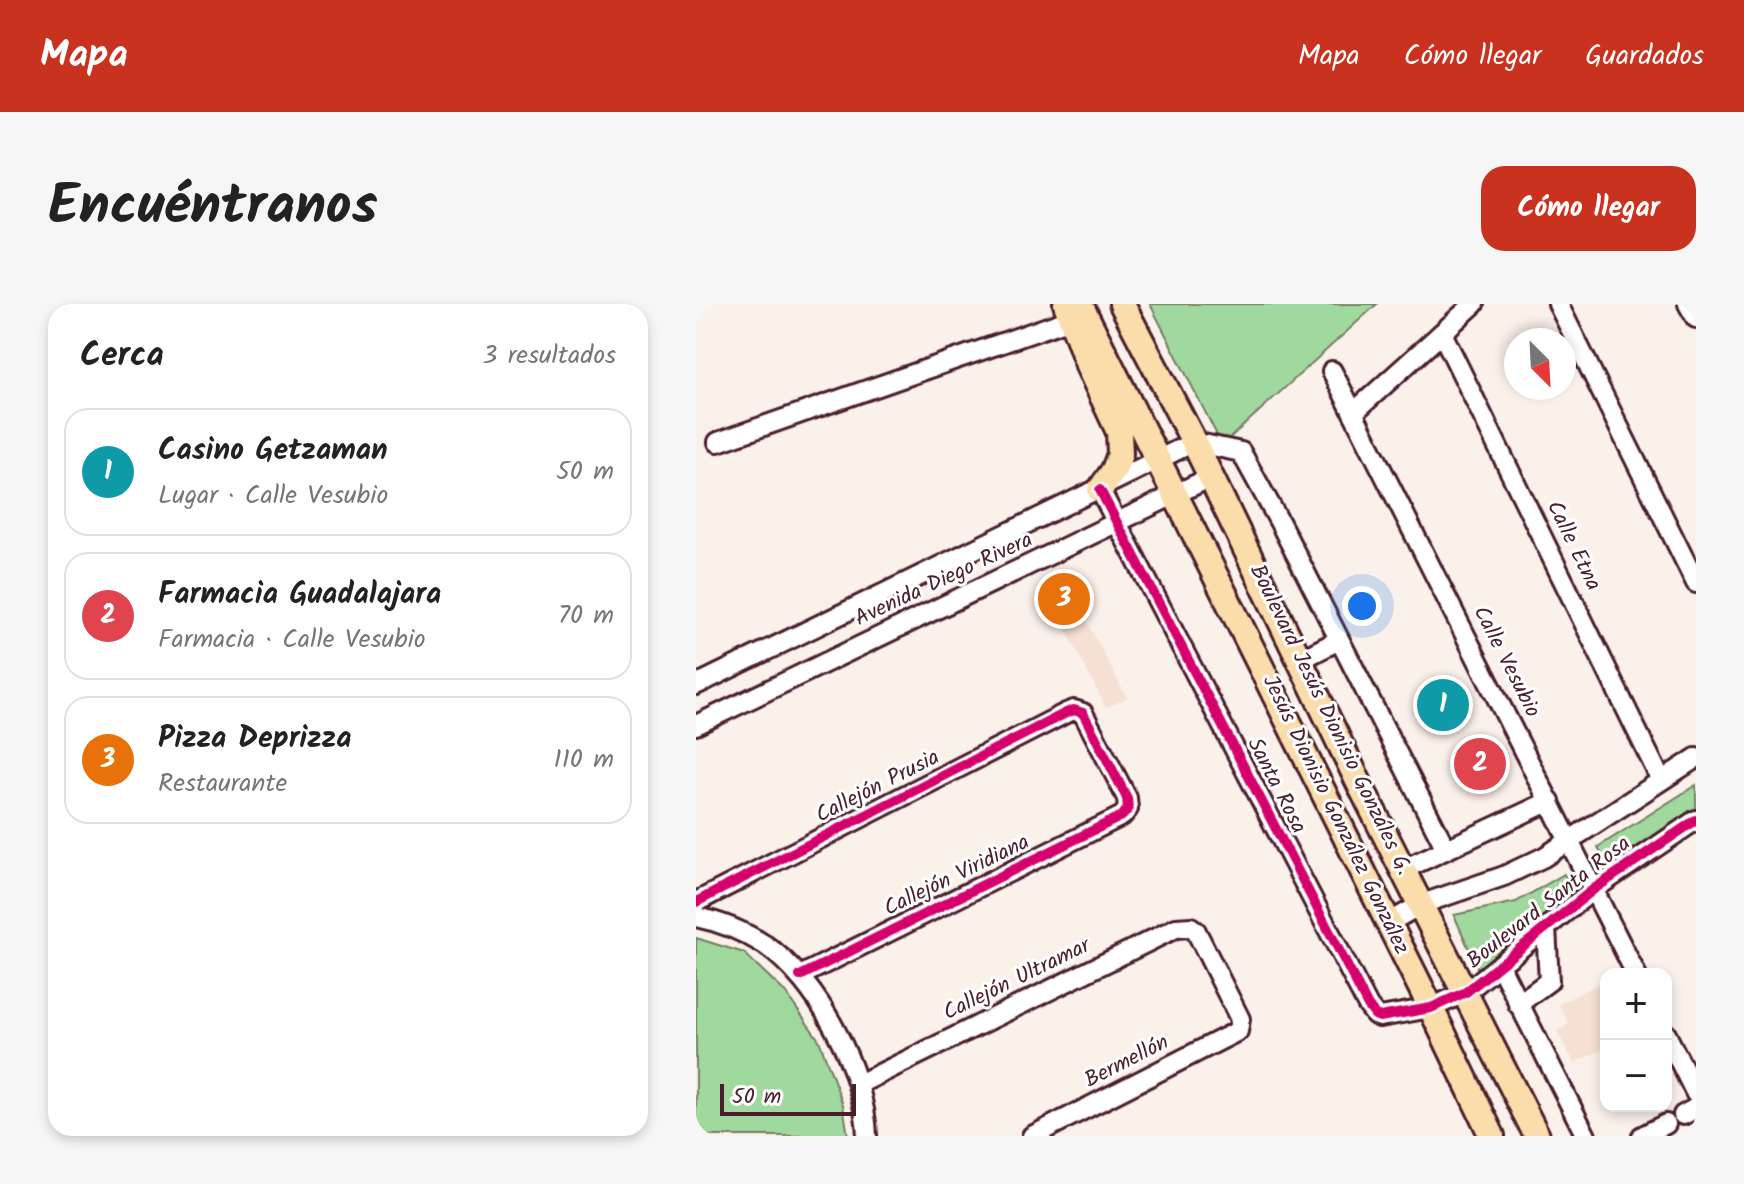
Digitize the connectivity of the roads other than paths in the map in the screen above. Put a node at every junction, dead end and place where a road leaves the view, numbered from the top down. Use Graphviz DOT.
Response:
graph roads {
  1 [pos="1122,304"];
  2 [pos="1474,304"];
  3 [pos="1558,304"];
  4 [pos="1688,304"];
  5 [pos="1075,310"];
  6 [pos="1696,318"];
  7 [pos="1442,333"];
  8 [pos="1332,371"];
  9 [pos="1353,413"];
  10 [pos="718,442"];
  11 [pos="1194,442"];
  12 [pos="1159,460"];
  13 [pos="1211,477"];
  14 [pos="1100,490"];
  15 [pos="1176,494"];
  16 [pos="1117,523"];
  17 [pos="1696,583"];
  18 [pos="1339,640"];
  19 [pos="1300,660"];
  20 [pos="696,685"];
  21 [pos="1079,711"];
  22 [pos="696,725"];
  23 [pos="1696,758"];
  24 [pos="1661,780"];
  25 [pos="1550,801"];
  26 [pos="1694,827"];
  27 [pos="1569,840"];
  28 [pos="1446,849"];
  29 [pos="1404,869"];
  30 [pos="1594,889"];
  31 [pos="696,902"];
  32 [pos="1422,904"];
  33 [pos="696,917"];
  34 [pos="1388,923"];
  35 [pos="1546,928"];
  36 [pos="1196,931"];
  37 [pos="1500,966"];
  38 [pos="1633,968"];
  39 [pos="800,976"];
  40 [pos="1466,992"];
  41 [pos="1518,1004"];
  42 [pos="1431,1008"];
  43 [pos="1669,1040"];
  44 [pos="859,1084"];
  45 [pos="1696,1094"];
  46 [pos="1666,1124"];
  47 [pos="867,1136"];
  48 [pos="1032,1136"];
  49 [pos="1492,1136"];
  50 [pos="1537,1136"];
  51 [pos="1586,1136"];
  52 [pos="1642,1136"];
  1 -- 11 [label="main road, Boulevard Jesús Dionisio Gonzáles G."];
  2 -- 7 [label="street"];
  3 -- 17 [label="street"];
  4 -- 6 [label="street"];
  5 -- 10 [label="street"];
  5 -- 12 [label="main road"];
  5 -- 14 [label="main road"];
  7 -- 9 [label="street"];
  7 -- 24 [label="street, Calle Etna"];
  8 -- 9 [label="street, Calle Vesubio"];
  9 -- 25 [label="street, Calle Vesubio"];
  11 -- 12 [label="street, Avenida Diego Rivera"];
  11 -- 13 [label="main road, Boulevard Jesús Dionisio Gonzáles G."];
  11 -- 18 [label="street"];
  12 -- 14 [label="street, Avenida Diego Rivera"];
  12 -- 15 [label="main road"];
  13 -- 15 [label="street, Avenida Diego Rivera"];
  13 -- 19 [label="main road, Boulevard Jesús Dionisio Gonzáles G."];
  14 -- 16 [label="street, Santa Rosa"];
  14 -- 20 [label="street, Avenida Diego Rivera"];
  15 -- 16 [label="street, Avenida Diego Rivera"];
  15 -- 34 [label="main road, Jesús Dionisio González González"];
  16 -- 22 [label="street, Avenida Diego Rivera"];
  16 -- 42 [label="street, Santa Rosa"];
  18 -- 19 [label="street"];
  18 -- 28 [label="street"];
  19 -- 29 [label="main road, Boulevard Jesús Dionisio Gonzáles G."];
  21 -- 31 [label="street, Callejón Prusia"];
  21 -- 39 [label="street, Callejón Viridiana"];
  23 -- 24 [label="street, Boulevard Santa Rosa"];
  24 -- 27 [label="street, Boulevard Santa Rosa"];
  25 -- 27 [label="street, Calle Vesubio"];
  25 -- 28 [label="street"];
  26 -- 30 [label="street, Boulevard Santa Rosa"];
  27 -- 30 [label="street, Calle Vesubio"];
  27 -- 32 [label="street, Boulevard Santa Rosa"];
  28 -- 29 [label="street"];
  29 -- 32 [label="main road, Boulevard Jesús Dionisio Gonzáles G."];
  30 -- 35 [label="street, Boulevard Santa Rosa"];
  30 -- 38 [label="street, Calle Vesubio"];
  32 -- 34 [label="street, Boulevard Santa Rosa"];
  32 -- 40 [label="main road, Boulevard Jesús Dionisio Gonzáles G."];
  33 -- 39 [label="street"];
  34 -- 42 [label="main road, Jesús Dionisio González González"];
  35 -- 37 [label="street, Boulevard Santa Rosa"];
  35 -- 41 [label="street"];
  36 -- 44 [label="street, Callejón Ultramar"];
  36 -- 48 [label="street, Bermellón"];
  37 -- 40 [label="street, Boulevard Santa Rosa"];
  37 -- 41 [label="street"];
  39 -- 44 [label="street"];
  40 -- 42 [label="street, Santa Rosa"];
  40 -- 50 [label="main road, Boulevard Jesús Dionisio Gonzáles G."];
  41 -- 51 [label="street"];
  42 -- 49 [label="main road, Jesús Dionisio González González"];
  43 -- 45 [label="street"];
  44 -- 47 [label="street"];
  46 -- 52 [label="street"];
}
